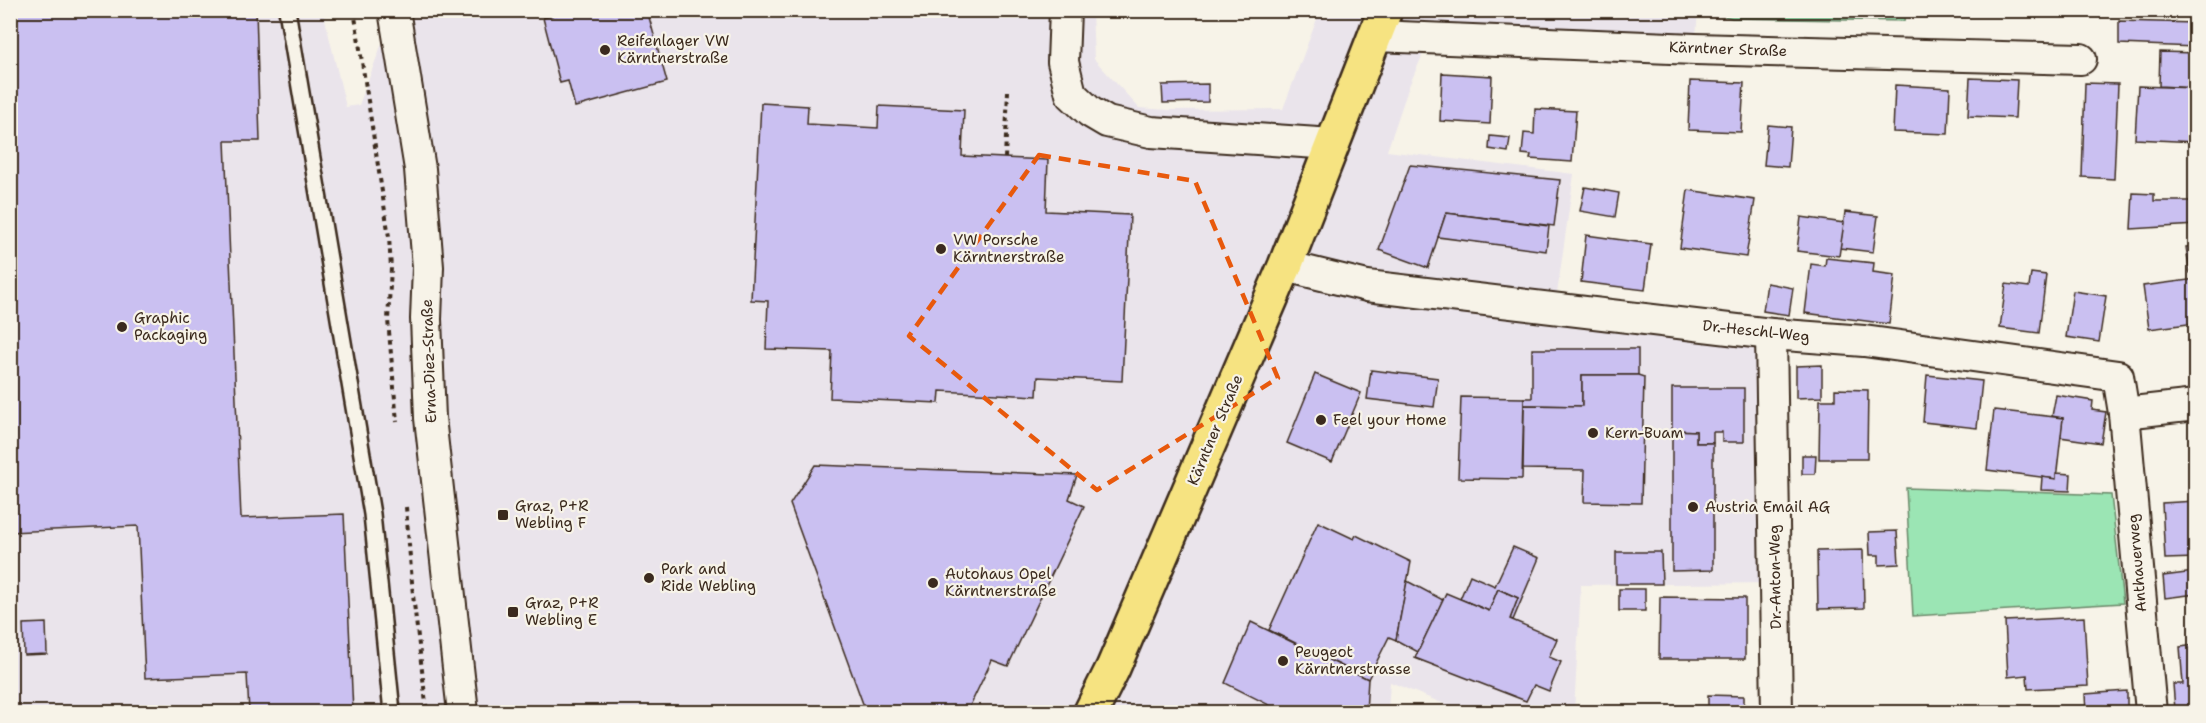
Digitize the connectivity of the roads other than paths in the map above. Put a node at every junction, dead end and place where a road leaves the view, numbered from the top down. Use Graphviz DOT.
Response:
graph roads {
  1 [pos="287,10"];
  2 [pos="394,10"];
  3 [pos="1065,10"];
  4 [pos="1380,23"];
  5 [pos="2081,59"];
  6 [pos="1333,144"];
  7 [pos="1285,266"];
  8 [pos="1771,334"];
  9 [pos="2196,405"];
  10 [pos="2124,413"];
  11 [pos="392,712"];
  12 [pos="463,712"];
  13 [pos="1091,712"];
  14 [pos="1777,712"];
  15 [pos="2151,712"];
  1 -- 11 [label="lane"];
  2 -- 12 [label="street, Erna-Diez-Straße"];
  3 -- 6 [label="street"];
  4 -- 5 [label="street, Kärntner Straße"];
  4 -- 6 [label="main road, Kärntner Straße"];
  6 -- 7 [label="main road, Kärntner Straße"];
  7 -- 8 [label="street, Dr.-Heschl-Weg"];
  7 -- 13 [label="main road, Kärntner Straße"];
  8 -- 10 [label="street, Dr.-Heschl-Weg"];
  8 -- 14 [label="street, Dr.-Anton-Weg"];
  9 -- 10 [label="street"];
  10 -- 15 [label="street, Anthauerweg"];
}
